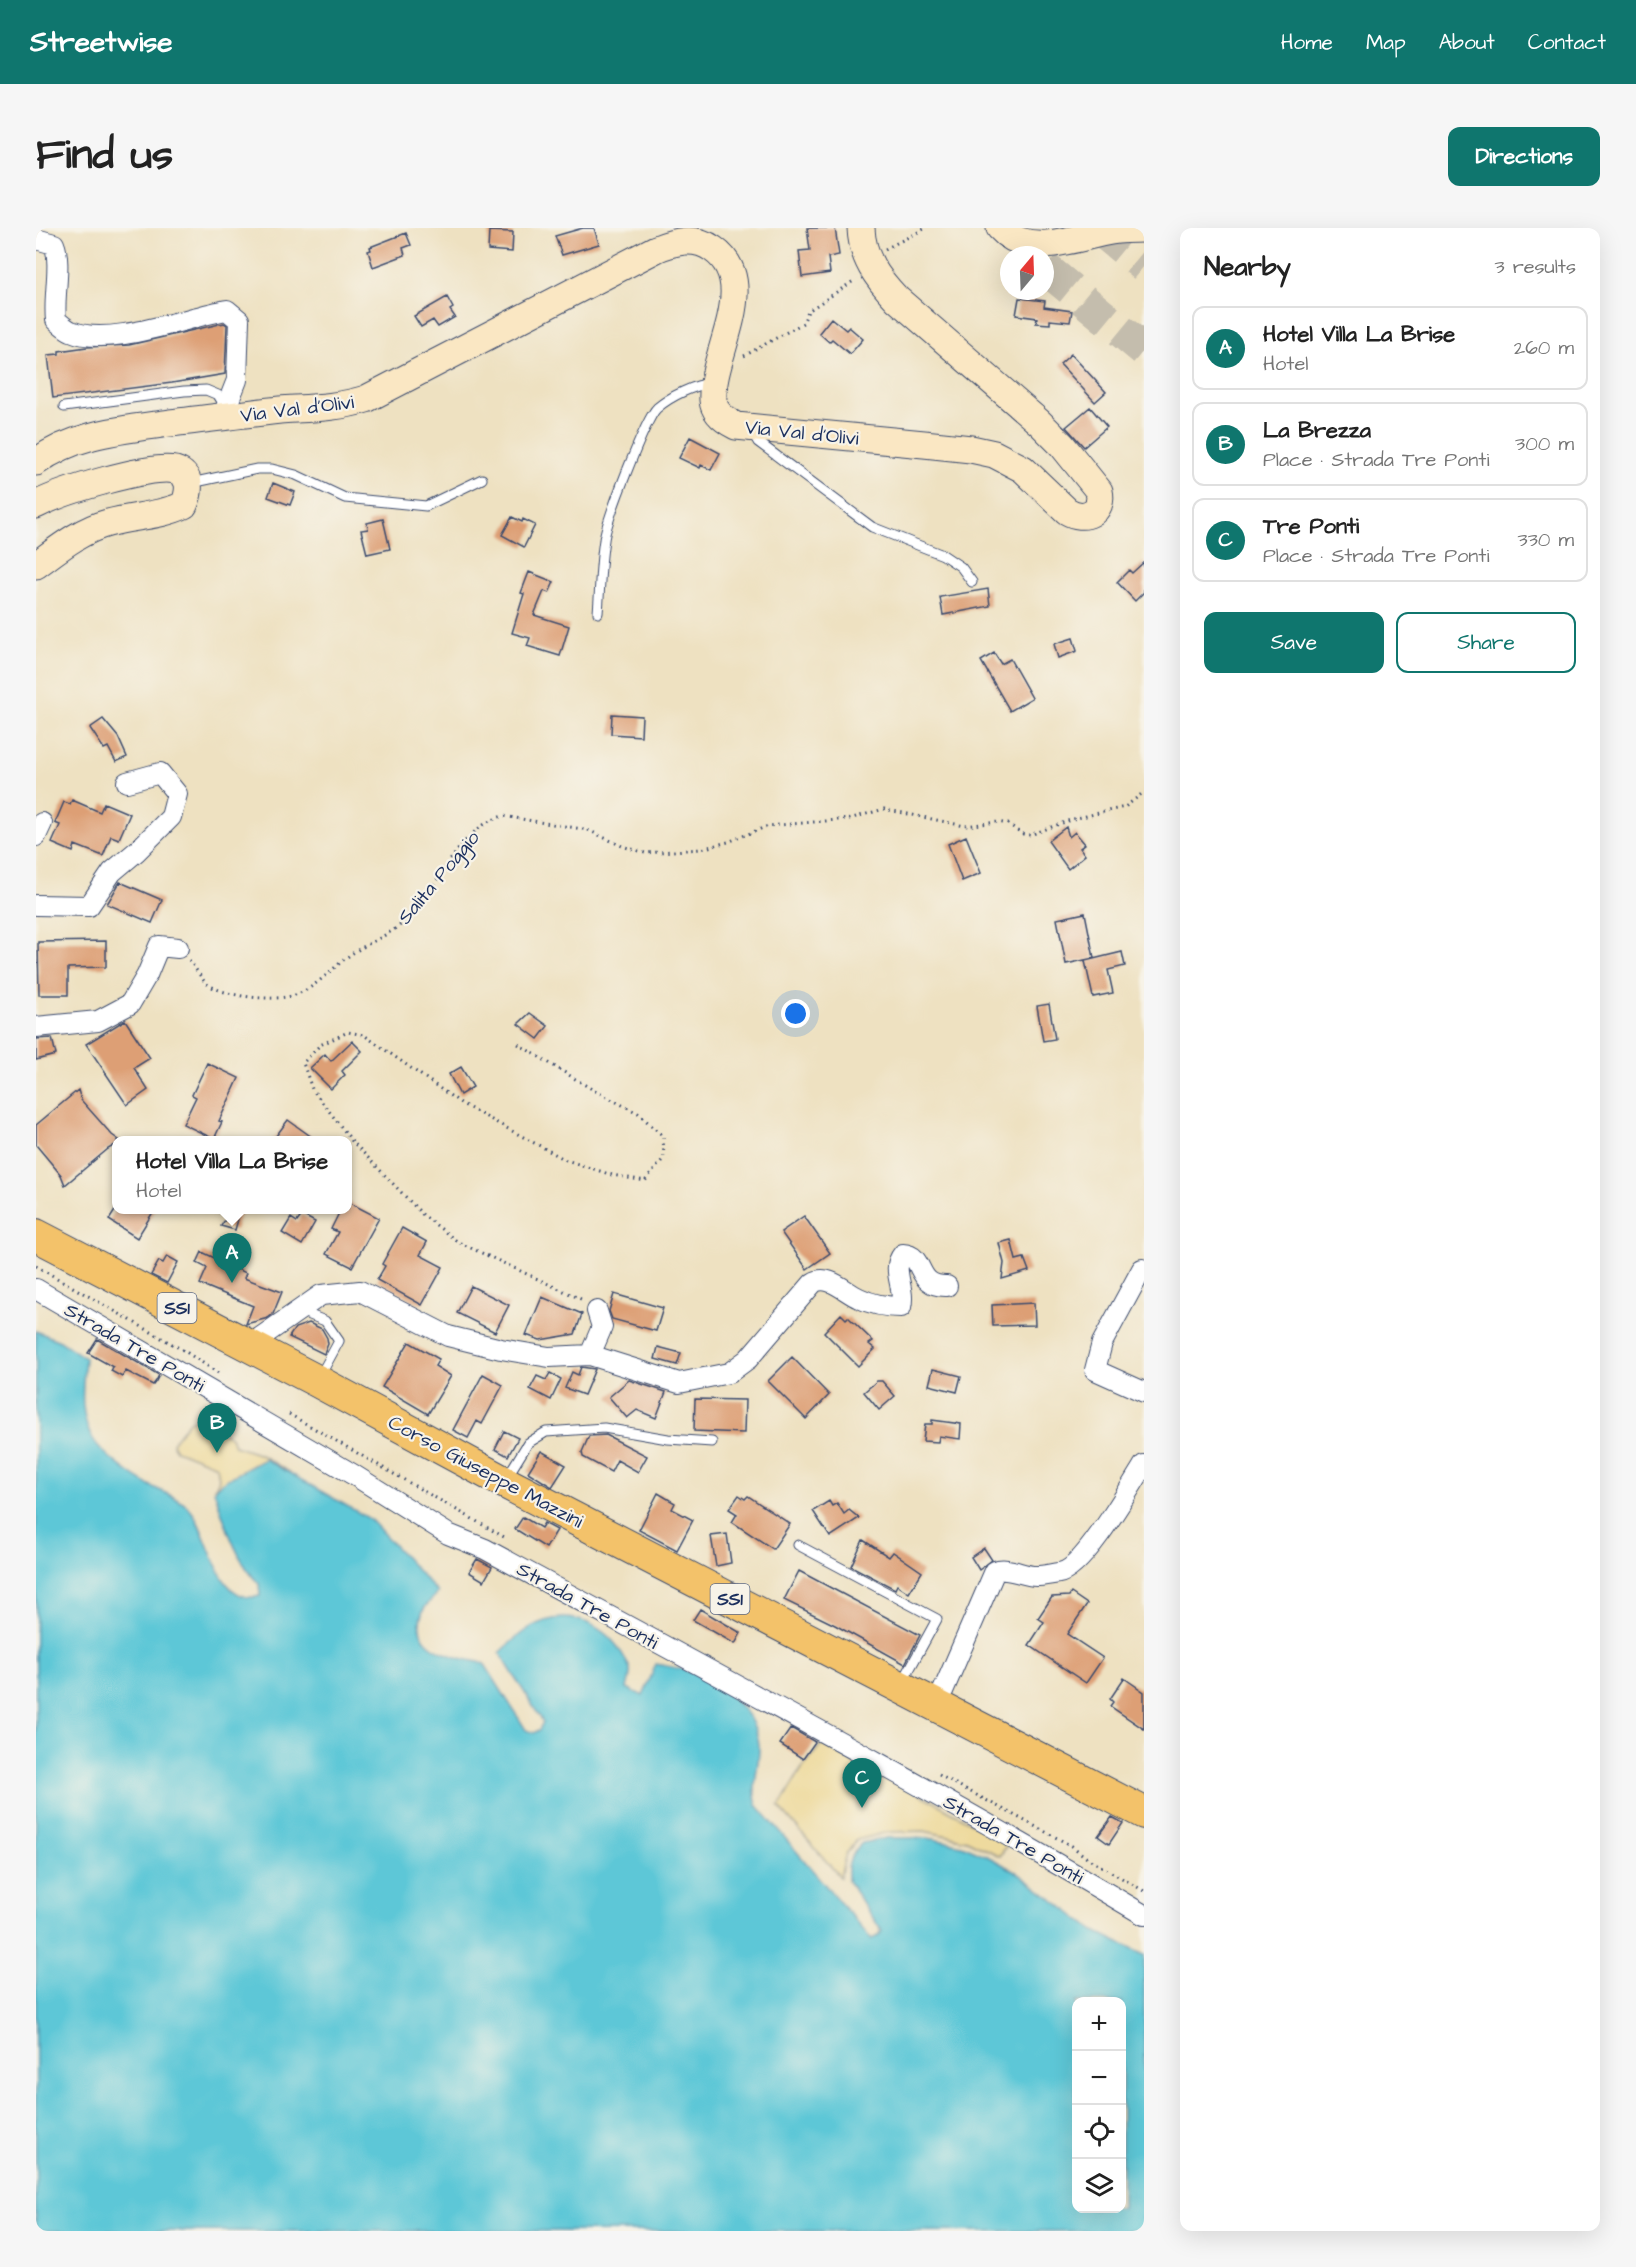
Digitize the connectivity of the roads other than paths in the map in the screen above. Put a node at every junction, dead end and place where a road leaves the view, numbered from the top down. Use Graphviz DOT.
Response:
graph roads {
  1 [pos="861,228"];
  2 [pos="1000,228"];
  3 [pos="1144,229"];
  4 [pos="36,239"];
  5 [pos="716,377"];
  6 [pos="64,407"];
  7 [pos="227,412"];
  8 [pos="752,428"];
  9 [pos="36,462"];
  10 [pos="482,478"];
  11 [pos="189,484"];
  12 [pos="36,505"];
  13 [pos="36,565"];
  14 [pos="972,582"];
  15 [pos="598,613"];
  16 [pos="127,782"];
  17 [pos="36,905"];
  18 [pos="178,948"];
  19 [pos="36,1026"];
  20 [pos="36,1235"];
  21 [pos="1142,1269"];
  22 [pos="947,1286"];
  23 [pos="36,1289"];
  24 [pos="860,1299"];
  25 [pos="300,1311"];
  26 [pos="597,1311"];
  27 [pos="879,1318"];
  28 [pos="251,1347"];
  29 [pos="590,1355"];
  30 [pos="317,1381"];
  31 [pos="1144,1392"];
  32 [pos="712,1442"];
  33 [pos="1144,1465"];
  34 [pos="504,1482"];
  35 [pos="798,1545"];
  36 [pos="900,1688"];
  37 [pos="936,1707"];
  38 [pos="1144,1813"];
  39 [pos="1144,1915"];
  1 -- 8 [label="street, Via Val d'Olivi"];
  2 -- 3 [label="street"];
  4 -- 7 [label="street"];
  5 -- 7 [label="street, Via Val d'Olivi"];
  5 -- 8 [label="street, Via Val d'Olivi"];
  5 -- 15 [label="lane"];
  6 -- 7 [label="lane"];
  7 -- 9 [label="street, Via Val d'Olivi"];
  8 -- 14 [label="lane"];
  10 -- 11 [label="lane"];
  11 -- 12 [label="street"];
  11 -- 13 [label="street"];
  16 -- 17 [label="street"];
  18 -- 19 [label="street"];
  20 -- 28 [label="main road, Corso Giuseppe Mazzini / SS1"];
  21 -- 31 [label="street"];
  22 -- 24 [label="street"];
  23 -- 39 [label="street, Strada Tre Ponti"];
  24 -- 27 [label="street"];
  24 -- 29 [label="street"];
  25 -- 28 [label="street"];
  25 -- 29 [label="street"];
  25 -- 30 [label="lane"];
  26 -- 29 [label="street"];
  28 -- 30 [label="main road, Corso Giuseppe Mazzini / SS1"];
  30 -- 34 [label="main road, Corso Giuseppe Mazzini / SS1"];
  32 -- 34 [label="lane"];
  33 -- 37 [label="street"];
  34 -- 36 [label="main road, Corso Giuseppe Mazzini / SS1"];
  35 -- 36 [label="lane"];
  36 -- 37 [label="main road, Corso Giuseppe Mazzini / SS1"];
  37 -- 38 [label="main road, Corso Giuseppe Mazzini / SS1"];
}
